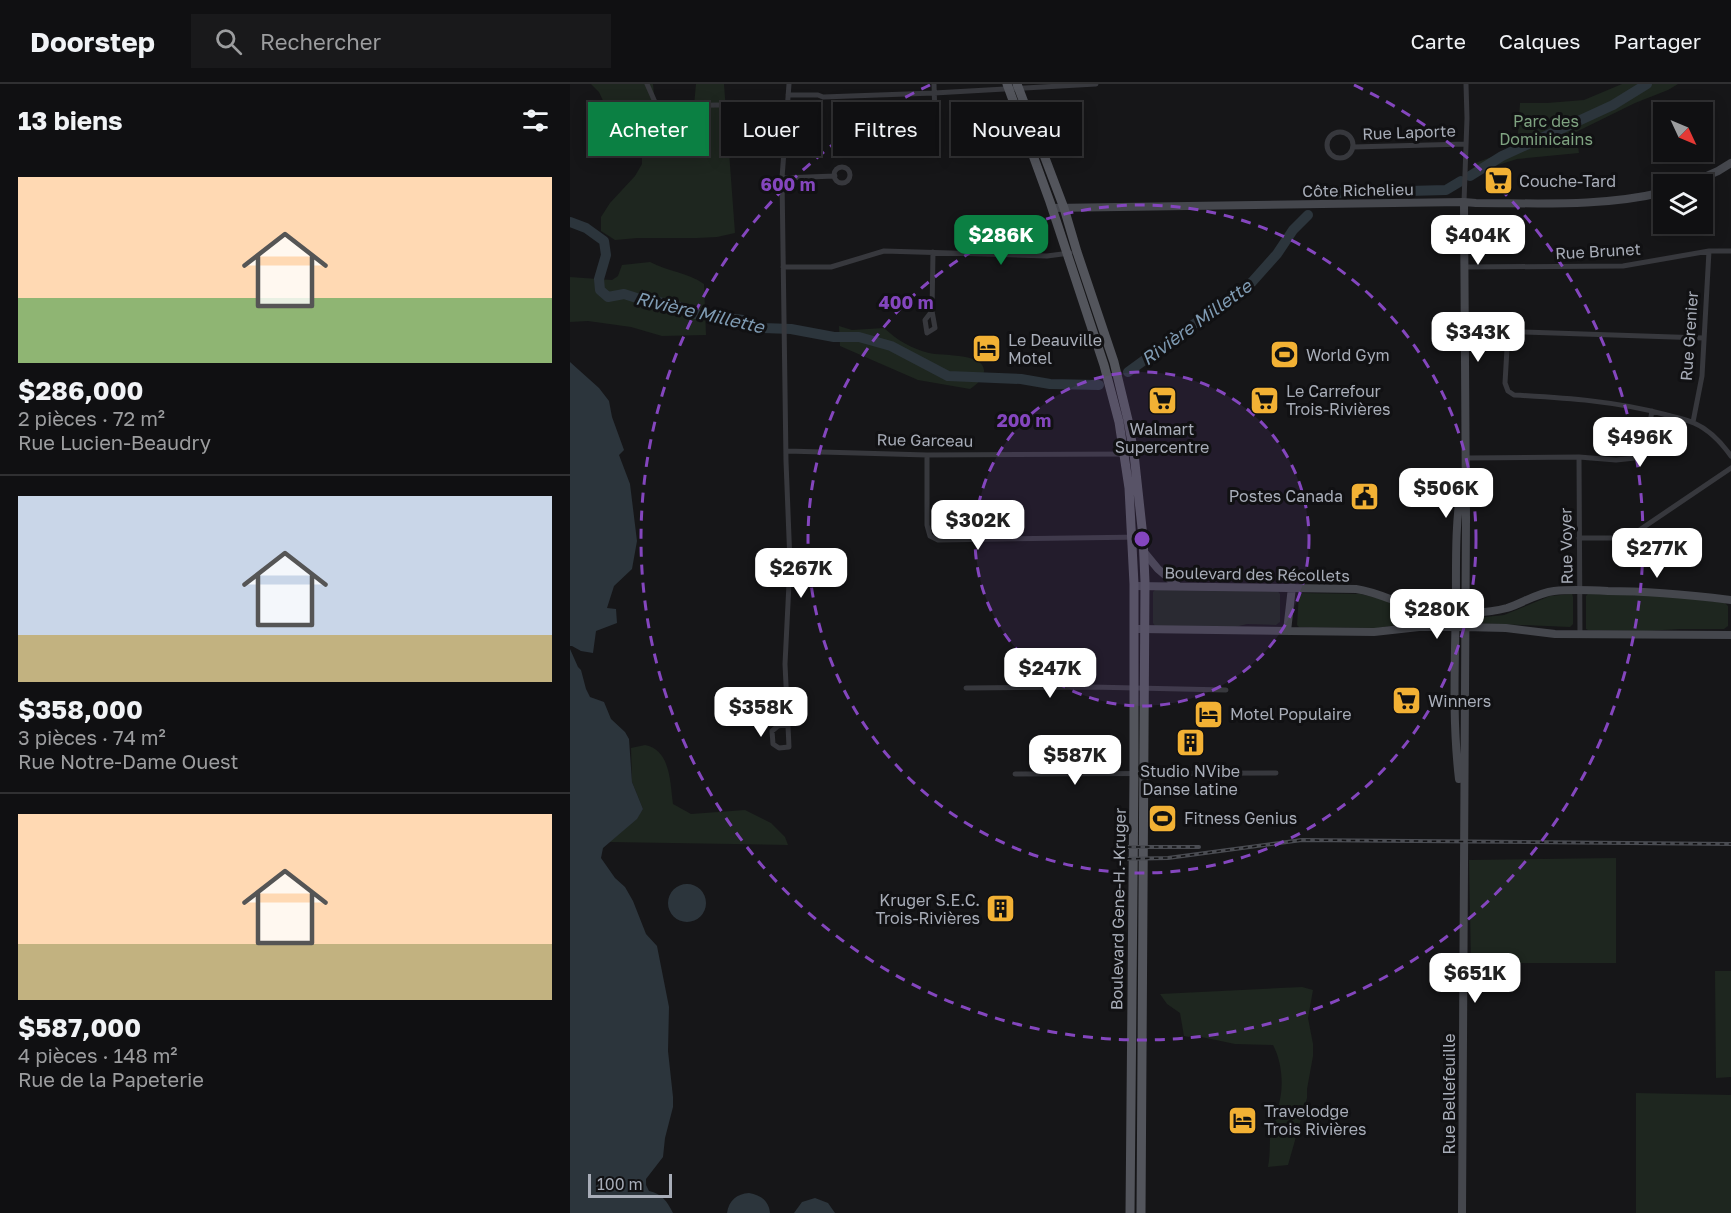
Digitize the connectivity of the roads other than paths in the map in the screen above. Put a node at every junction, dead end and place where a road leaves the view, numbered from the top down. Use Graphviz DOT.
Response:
graph roads {
  1 [pos="647,84"];
  2 [pos="789,84"];
  3 [pos="934,84"];
  4 [pos="1096,84"];
  5 [pos="1466,84"];
  6 [pos="1013,86"];
  7 [pos="934,93"];
  8 [pos="788,95"];
  9 [pos="787,102"];
  10 [pos="934,102"];
  11 [pos="721,105"];
  12 [pos="1466,144"];
  13 [pos="1353,147"];
  14 [pos="783,156"];
  15 [pos="1731,163"];
  16 [pos="1711,174"];
  17 [pos="835,176"];
  18 [pos="782,178"];
  19 [pos="1653,194"];
  20 [pos="1464,202"];
  21 [pos="1052,208"];
  22 [pos="1064,208"];
  23 [pos="1709,251"];
  24 [pos="1731,251"];
  25 [pos="933,252"];
  26 [pos="1072,253"];
  27 [pos="783,267"];
  28 [pos="1465,267"];
  29 [pos="932,311"];
  30 [pos="1465,330"];
  31 [pos="1508,332"];
  32 [pos="1703,338"];
  33 [pos="1652,411"];
  34 [pos="1693,422"];
  35 [pos="787,450"];
  36 [pos="1129,454"];
  37 [pos="927,455"];
  38 [pos="1731,456"];
  39 [pos="1579,457"];
  40 [pos="1466,461"];
  41 [pos="1731,468"];
  42 [pos="1143,537"];
  43 [pos="1132,538"];
  44 [pos="1579,538"];
  45 [pos="1144,552"];
  46 [pos="1134,586"];
  47 [pos="1145,586"];
  48 [pos="1178,586"];
  49 [pos="1292,587"];
  50 [pos="1580,590"];
  51 [pos="1731,600"];
  52 [pos="1455,612"];
  53 [pos="1465,612"];
  54 [pos="1454,627"];
  55 [pos="1465,627"];
  56 [pos="1134,629"];
  57 [pos="1145,629"];
  58 [pos="1287,631"];
  59 [pos="1580,634"];
  60 [pos="1731,635"];
  61 [pos="966,688"];
  62 [pos="1134,688"];
  63 [pos="1144,689"];
  64 [pos="1226,690"];
  65 [pos="788,724"];
  66 [pos="1276,773"];
  67 [pos="1015,774"];
  68 [pos="1145,774"];
  69 [pos="1134,775"];
  70 [pos="1463,795"];
  71 [pos="1130,1213"];
  72 [pos="1141,1213"];
  73 [pos="1461,1213"];
  1 -- 11 [label="street"];
  2 -- 8 [label="street"];
  3 -- 7 [label="street"];
  4 -- 6 [label="street"];
  5 -- 12 [label="street, Rue Bellefeuille"];
  6 -- 7 [label="street"];
  6 -- 21 [label="main road, Boulevard Gene-H.-Kruger"];
  6 -- 22 [label="main road, Boulevard Gene-H.-Kruger"];
  7 -- 8 [label="street"];
  7 -- 10 [label="street"];
  8 -- 9 [label="street"];
  12 -- 13 [label="street, Rue Laporte"];
  12 -- 20 [label="street, Rue Bellefeuille"];
  13 -- 13 [label="street, Rue Laporte"];
  14 -- 18 [label="street"];
  15 -- 16 [label="street"];
  17 -- 18 [label="street"];
  18 -- 27 [label="street"];
  19 -- 20 [label="street, Côte Richelieu"];
  20 -- 22 [label="street, Côte Richelieu"];
  20 -- 28 [label="street, Rue Bellefeuille"];
  21 -- 22 [label="street, Côte Richelieu"];
  21 -- 26 [label="main road, Boulevard Gene-H.-Kruger"];
  22 -- 26 [label="main road, Boulevard Gene-H.-Kruger"];
  23 -- 24 [label="street, Rue Brunet"];
  23 -- 28 [label="street, Rue Brunet"];
  23 -- 32 [label="street, Rue Grenier"];
  25 -- 26 [label="street"];
  25 -- 27 [label="street"];
  25 -- 29 [label="street"];
  26 -- 36 [label="main road, Boulevard Gene-H.-Kruger"];
  27 -- 35 [label="street"];
  28 -- 30 [label="street, Rue Bellefeuille"];
  30 -- 31 [label="street"];
  30 -- 40 [label="street, Rue Bellefeuille"];
  31 -- 32 [label="street"];
  31 -- 33 [label="street"];
  32 -- 34 [label="street, Rue Grenier"];
  33 -- 34 [label="street"];
  33 -- 39 [label="street"];
  34 -- 38 [label="street"];
  35 -- 37 [label="street, Rue Garceau"];
  35 -- 65 [label="street"];
  36 -- 37 [label="street, Rue Garceau"];
  36 -- 42 [label="main road, Boulevard Gene-H.-Kruger"];
  36 -- 43 [label="main road, Boulevard Gene-H.-Kruger"];
  37 -- 43 [label="street"];
  39 -- 40 [label="street"];
  39 -- 44 [label="street, Rue Voyer"];
  40 -- 52 [label="street, Rue Bellefeuille"];
  40 -- 53 [label="street, Rue Bellefeuille"];
  41 -- 44 [label="street"];
  42 -- 43 [label="street"];
  42 -- 45 [label="main road, Boulevard Gene-H.-Kruger"];
  43 -- 46 [label="main road, Boulevard Gene-H.-Kruger"];
  44 -- 50 [label="street, Rue Voyer"];
  45 -- 47 [label="main road, Boulevard Gene-H.-Kruger"];
  45 -- 48 [label="street"];
  46 -- 47 [label="street, Boulevard des Récollets"];
  46 -- 56 [label="main road, Boulevard Gene-H.-Kruger"];
  47 -- 48 [label="street, Boulevard des Récollets"];
  47 -- 57 [label="main road, Boulevard Gene-H.-Kruger"];
  48 -- 49 [label="street, Boulevard des Récollets"];
  49 -- 52 [label="street, Boulevard des Récollets"];
  49 -- 58 [label="street"];
  50 -- 51 [label="street, Boulevard des Récollets"];
  50 -- 53 [label="street, Boulevard des Récollets"];
  50 -- 59 [label="street, Rue Voyer"];
  52 -- 53 [label="street, Boulevard des Récollets"];
  52 -- 54 [label="street, Rue Bellefeuille"];
  53 -- 55 [label="street, Rue Bellefeuille"];
  54 -- 55 [label="street"];
  54 -- 58 [label="street"];
  54 -- 70 [label="street, Rue Bellefeuille"];
  55 -- 59 [label="street"];
  55 -- 70 [label="street, Rue Bellefeuille"];
  56 -- 57 [label="street"];
  56 -- 62 [label="main road, Boulevard Gene-H.-Kruger"];
  57 -- 58 [label="street"];
  57 -- 63 [label="main road, Boulevard Gene-H.-Kruger"];
  59 -- 60 [label="street"];
  61 -- 62 [label="street"];
  62 -- 63 [label="street"];
  62 -- 69 [label="main road, Boulevard Gene-H.-Kruger"];
  63 -- 64 [label="street"];
  63 -- 68 [label="main road, Boulevard Gene-H.-Kruger"];
  65 -- 65 [label="street"];
  66 -- 68 [label="street"];
  67 -- 69 [label="street"];
  68 -- 69 [label="street"];
  68 -- 72 [label="main road, Boulevard Gene-H.-Kruger"];
  69 -- 71 [label="main road, Boulevard Gene-H.-Kruger"];
  70 -- 73 [label="street, Rue Bellefeuille"];
}
